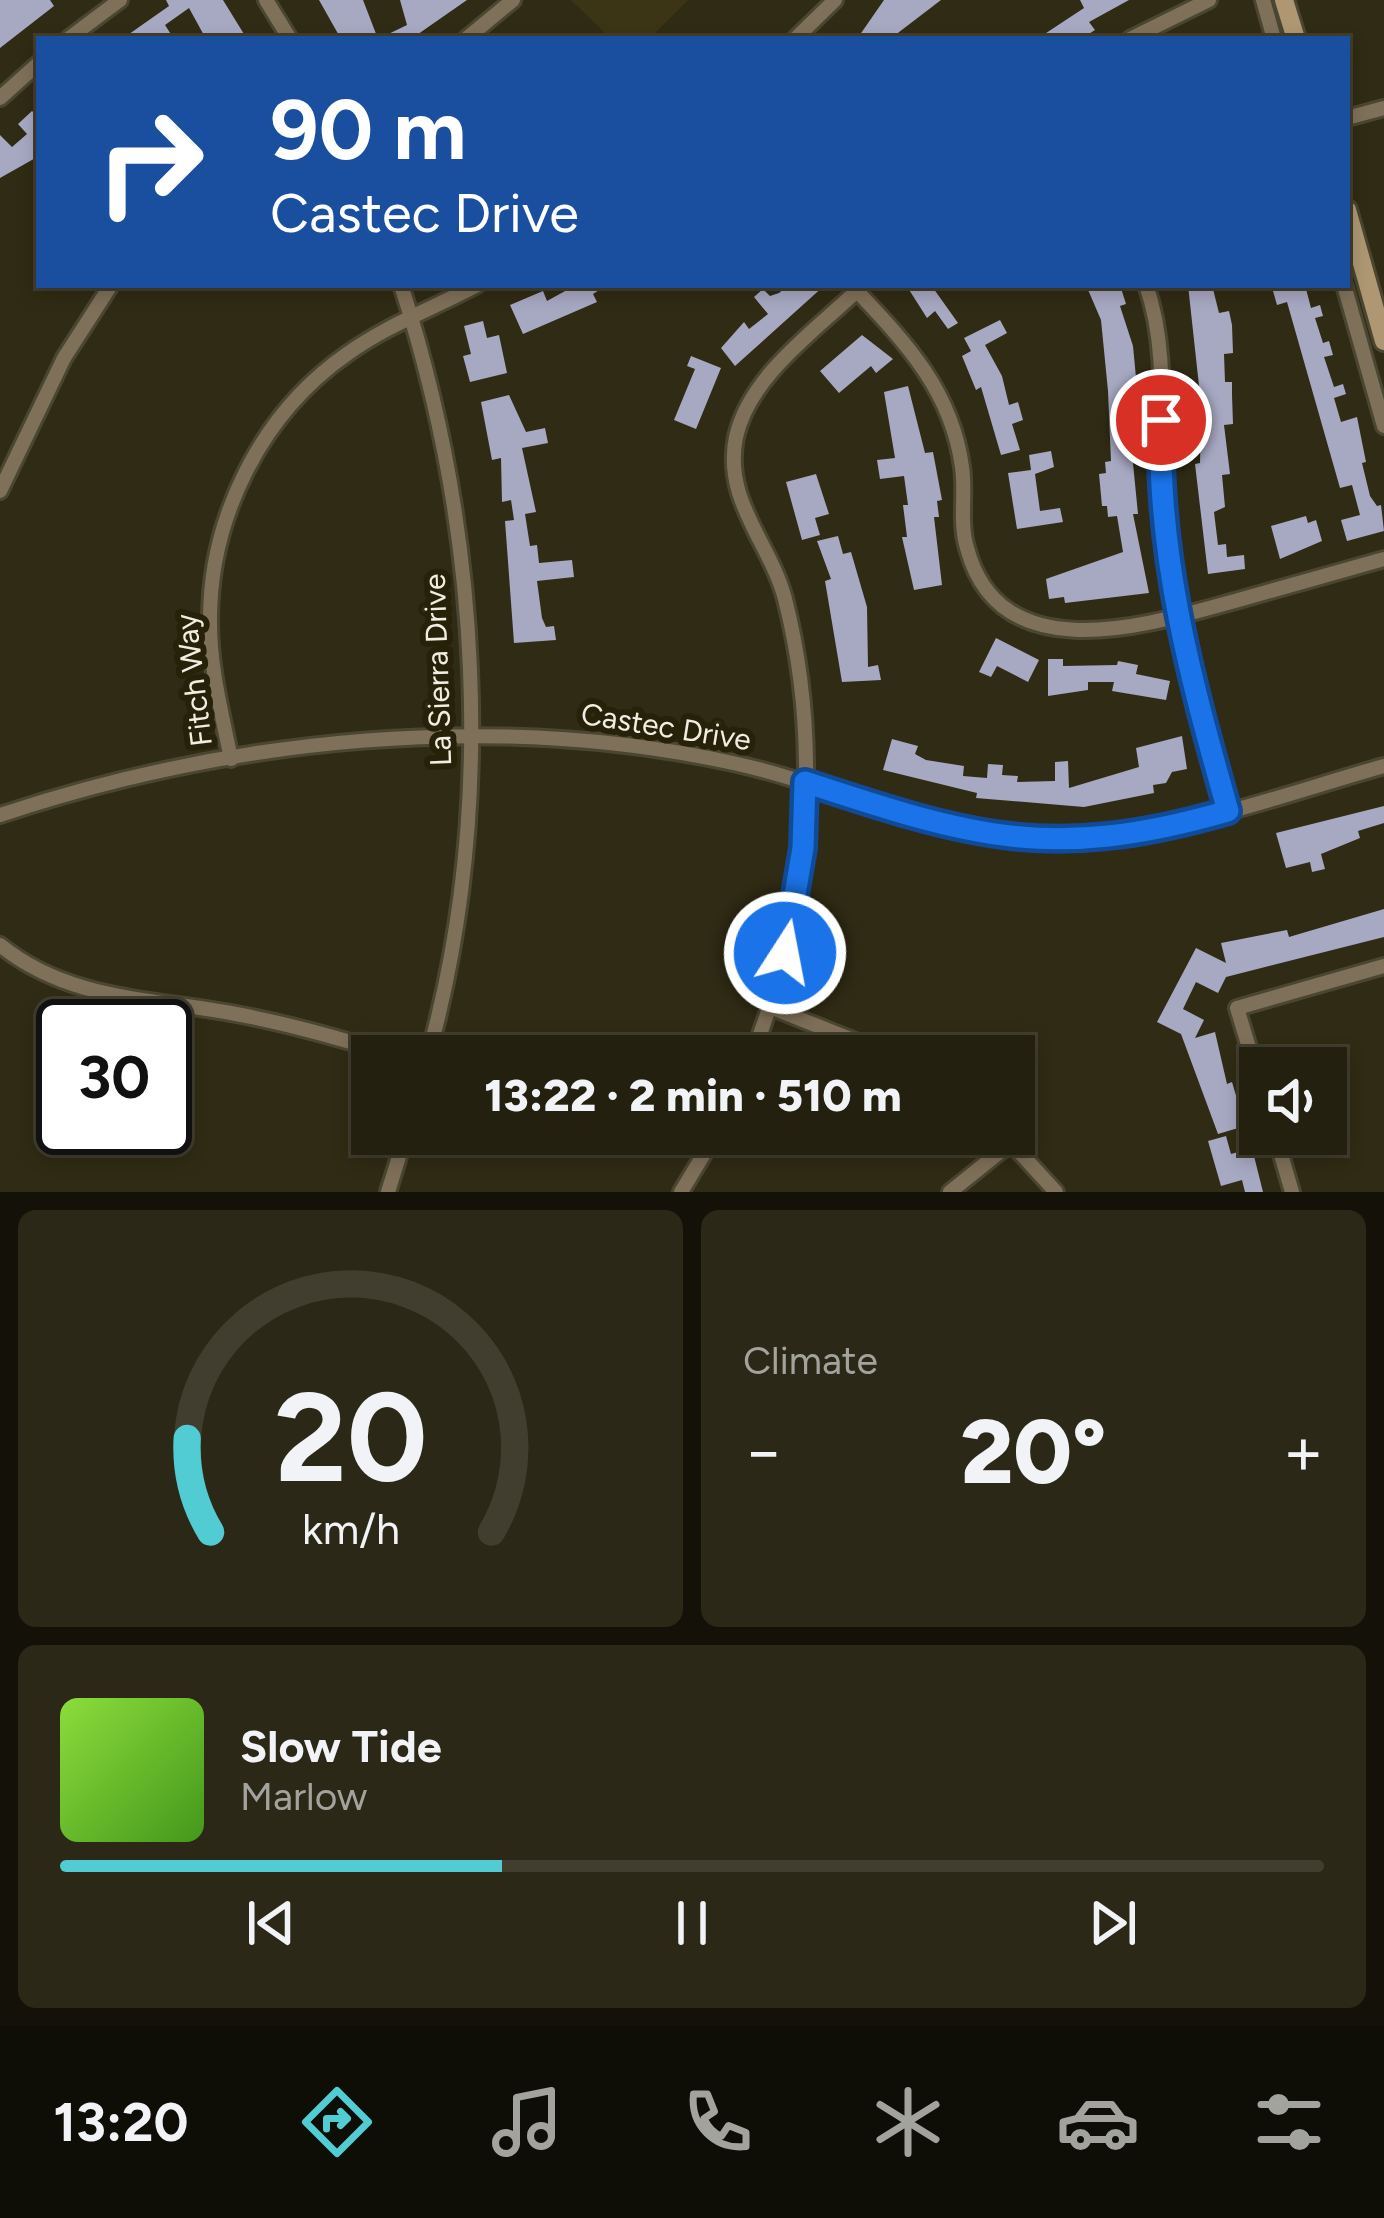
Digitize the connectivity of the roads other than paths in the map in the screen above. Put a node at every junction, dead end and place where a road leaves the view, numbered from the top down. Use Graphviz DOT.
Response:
graph roads {
  1 [pos="120,0"];
  2 [pos="266,0"];
  3 [pos="513,0"];
  4 [pos="835,0"];
  5 [pos="1209,0"];
  6 [pos="1263,0"];
  7 [pos="1284,0"];
  8 [pos="72,36"];
  9 [pos="288,36"];
  10 [pos="470,36"];
  11 [pos="798,36"];
  12 [pos="1136,36"];
  13 [pos="1273,36"];
  14 [pos="1295,36"];
  15 [pos="36,66"];
  16 [pos="0,98"];
  17 [pos="1384,108"];
  18 [pos="1350,117"];
  19 [pos="1350,221"];
  20 [pos="109,288"];
  21 [pos="402,288"];
  22 [pos="471,288"];
  23 [pos="860,288"];
  24 [pos="1148,288"];
  25 [pos="1345,288"];
  26 [pos="412,317"];
  27 [pos="1384,340"];
  28 [pos="1384,426"];
  29 [pos="0,491"];
  30 [pos="1384,559"];
  31 [pos="1175,617"];
  32 [pos="468,736"];
  33 [pos="231,759"];
  34 [pos="1384,766"];
  35 [pos="805,782"];
  36 [pos="1228,811"];
  37 [pos="0,815"];
  38 [pos="0,945"];
  39 [pos="1384,966"];
  40 [pos="770,1007"];
  41 [pos="433,1035"];
  42 [pos="760,1035"];
  43 [pos="840,1035"];
  44 [pos="351,1044"];
  45 [pos="1249,1047"];
  46 [pos="399,1155"];
  47 [pos="703,1155"];
  48 [pos="988,1155"];
  49 [pos="1022,1155"];
  50 [pos="1281,1155"];
  51 [pos="388,1192"];
  52 [pos="681,1192"];
  53 [pos="950,1192"];
  54 [pos="1056,1192"];
  55 [pos="1292,1192"];
  1 -- 8 [label="street"];
  2 -- 9 [label="street"];
  3 -- 10 [label="street"];
  4 -- 11 [label="street"];
  5 -- 12 [label="street"];
  6 -- 13 [label="street"];
  7 -- 14 [label="main road"];
  15 -- 16 [label="street"];
  17 -- 18 [label="street"];
  19 -- 27 [label="main road"];
  20 -- 29 [label="street"];
  21 -- 26 [label="street, La Sierra Drive"];
  22 -- 26 [label="street, Fitch Way"];
  23 -- 31 [label="street"];
  23 -- 35 [label="street"];
  24 -- 31 [label="street"];
  25 -- 28 [label="street"];
  26 -- 32 [label="street, La Sierra Drive"];
  26 -- 33 [label="street, Fitch Way"];
  30 -- 31 [label="street"];
  31 -- 36 [label="street"];
  32 -- 33 [label="street, Castec Drive"];
  32 -- 35 [label="street, Castec Drive"];
  32 -- 41 [label="street, La Sierra Drive"];
  33 -- 37 [label="street, Castec Drive"];
  34 -- 36 [label="street, Castec Drive"];
  35 -- 36 [label="street, Castec Drive"];
  35 -- 40 [label="street"];
  38 -- 44 [label="street"];
  39 -- 45 [label="street"];
  40 -- 42 [label="street"];
  40 -- 43 [label="street"];
  46 -- 51 [label="street"];
  47 -- 52 [label="street"];
  48 -- 53 [label="street"];
  49 -- 54 [label="street"];
  50 -- 55 [label="street"];
}
